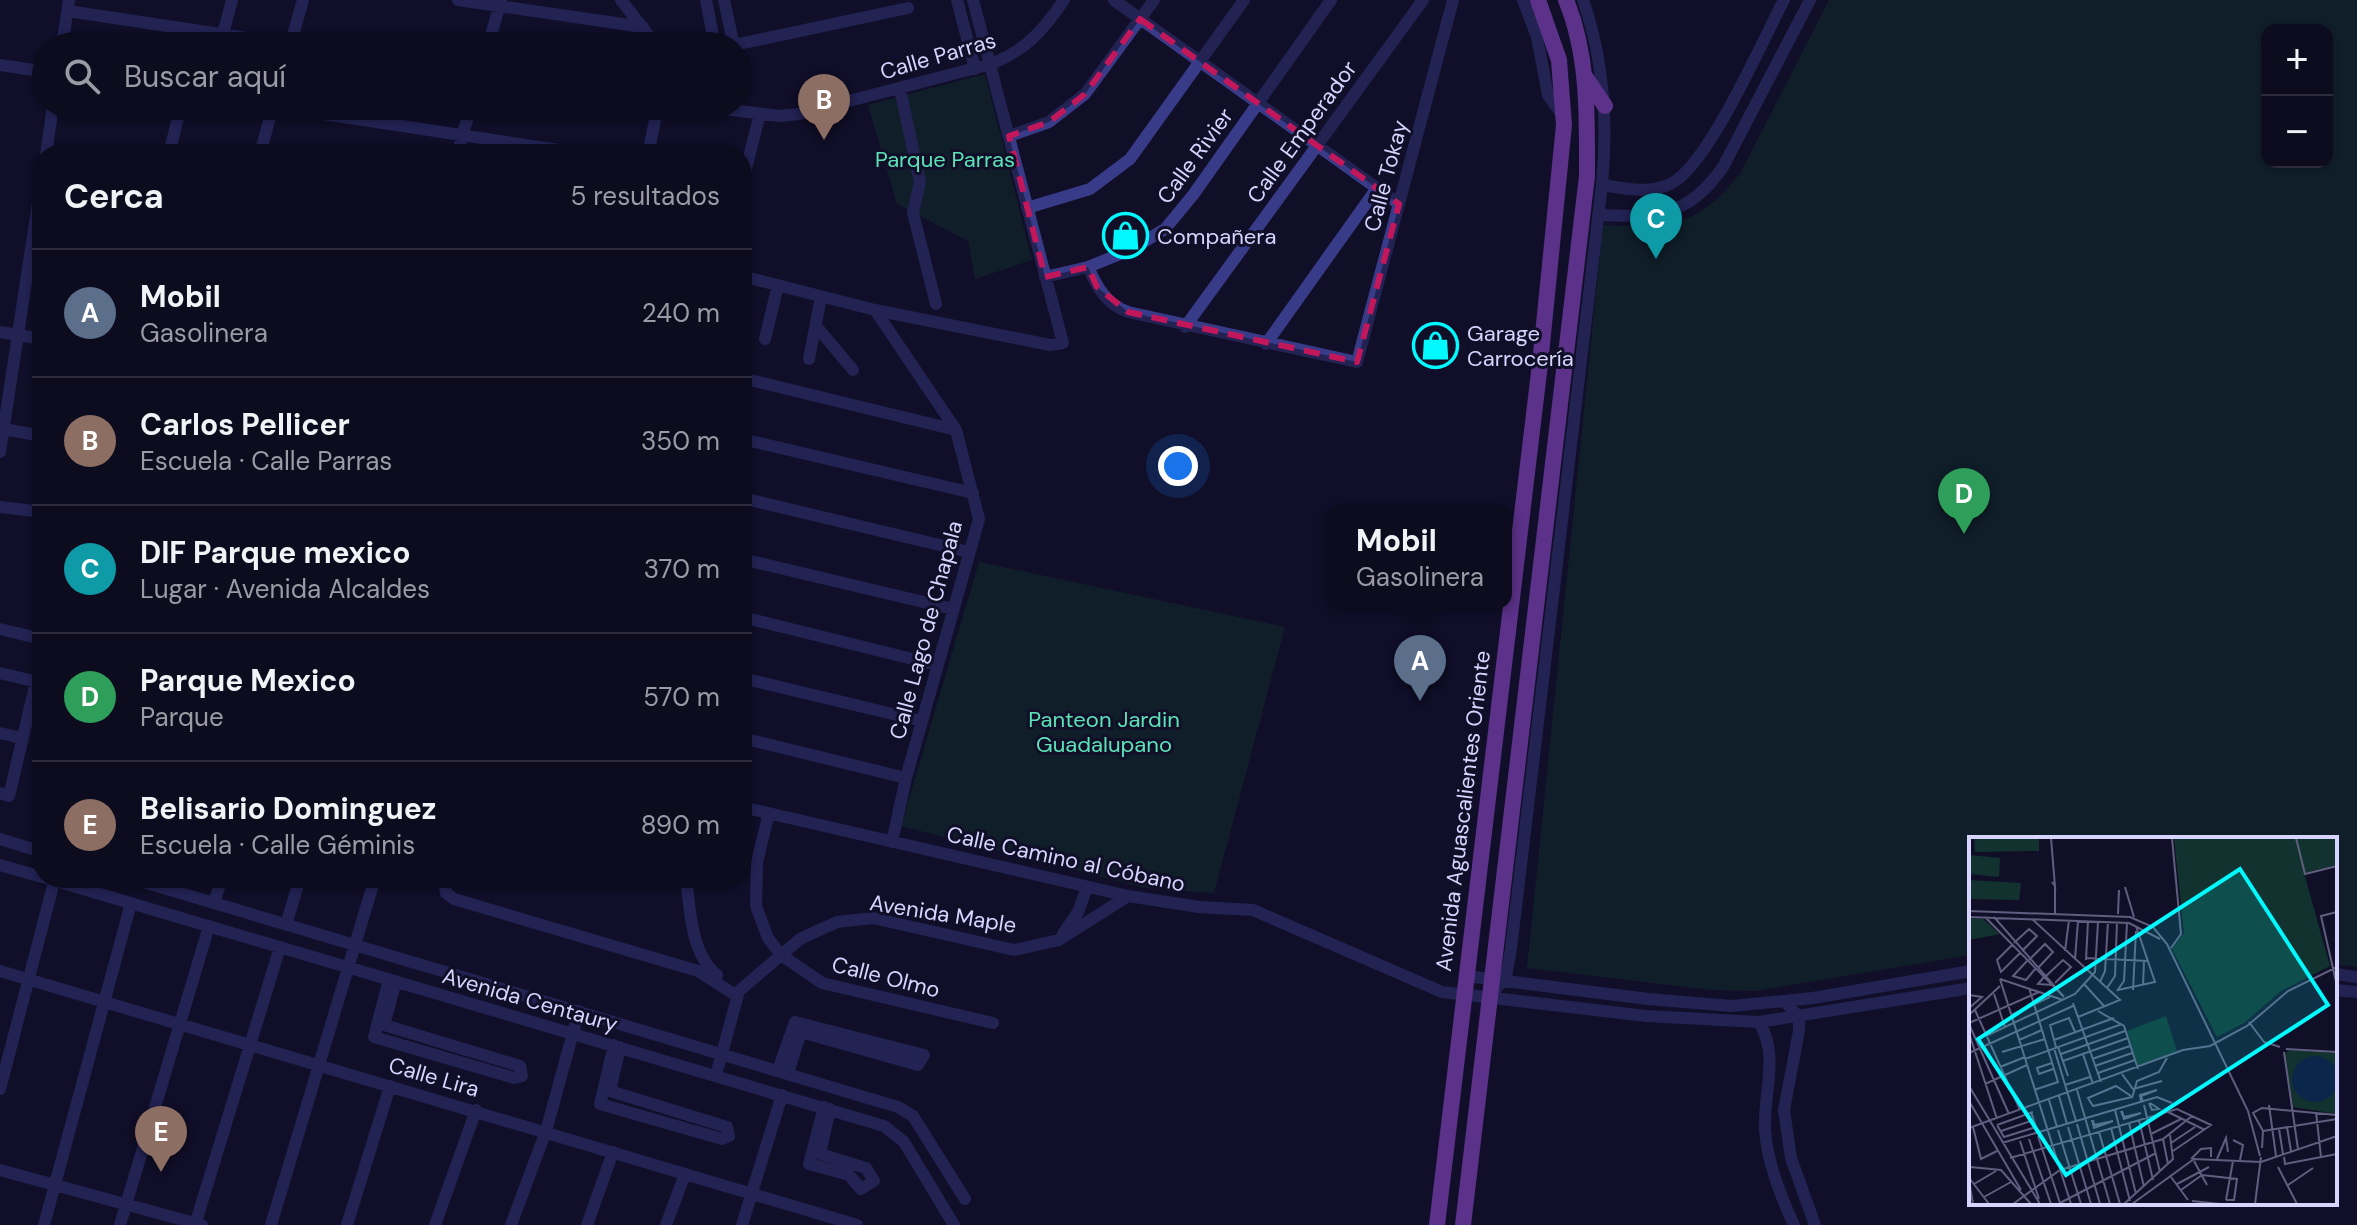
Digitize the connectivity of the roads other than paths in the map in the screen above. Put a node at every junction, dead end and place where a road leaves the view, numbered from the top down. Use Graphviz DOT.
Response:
graph roads {
  1 [pos="232,0"];
  2 [pos="303,0"];
  3 [pos="458,0"];
  4 [pos="621,0"];
  5 [pos="706,0"];
  6 [pos="724,0"];
  7 [pos="957,0"];
  8 [pos="973,0"];
  9 [pos="1064,0"];
  10 [pos="1114,0"];
  11 [pos="1154,0"];
  12 [pos="1244,0"];
  13 [pos="1331,0"];
  14 [pos="1423,0"];
  15 [pos="1453,0"];
  16 [pos="1523,0"];
  17 [pos="1538,0"];
  18 [pos="1566,0"];
  19 [pos="1583,0"];
  20 [pos="1784,0"];
  21 [pos="1810,0"];
  22 [pos="501,3"];
  23 [pos="68,5"];
  24 [pos="908,8"];
  25 [pos="1140,19"];
  26 [pos="643,27"];
  27 [pos="64,32"];
  28 [pos="212,32"];
  29 [pos="224,32"];
  30 [pos="296,32"];
  31 [pos="492,32"];
  32 [pos="647,32"];
  33 [pos="712,32"];
  34 [pos="731,32"];
  35 [pos="752,42"];
  36 [pos="1200,62"];
  37 [pos="991,64"];
  38 [pos="0,65"];
  39 [pos="975,69"];
  40 [pos="32,70"];
  41 [pos="1584,75"];
  42 [pos="900,89"];
  43 [pos="1258,103"];
  44 [pos="1605,106"];
  45 [pos="752,113"];
  46 [pos="760,114"];
  47 [pos="1563,116"];
  48 [pos="51,120"];
  49 [pos="178,120"];
  50 [pos="268,120"];
  51 [pos="364,120"];
  52 [pos="467,120"];
  53 [pos="655,120"];
  54 [pos="462,135"];
  55 [pos="1009,136"];
  56 [pos="47,144"];
  57 [pos="172,144"];
  58 [pos="262,144"];
  59 [pos="460,144"];
  60 [pos="520,144"];
  61 [pos="650,144"];
  62 [pos="752,144"];
  63 [pos="1317,146"];
  64 [pos="1595,181"];
  65 [pos="1377,188"];
  66 [pos="1399,204"];
  67 [pos="1027,208"];
  68 [pos="1598,215"];
  69 [pos="32,240"];
  70 [pos="1088,267"];
  71 [pos="27,271"];
  72 [pos="32,272"];
  73 [pos="1045,277"];
  74 [pos="752,278"];
  75 [pos="778,285"];
  76 [pos="821,297"];
  77 [pos="936,304"];
  78 [pos="875,310"];
  79 [pos="816,326"];
  80 [pos="1185,327"];
  81 [pos="0,332"];
  82 [pos="17,334"];
  83 [pos="32,337"];
  84 [pos="765,339"];
  85 [pos="1266,344"];
  86 [pos="809,359"];
  87 [pos="853,370"];
  88 [pos="752,380"];
  89 [pos="1576,381"];
  90 [pos="1561,393"];
  91 [pos="4,429"];
  92 [pos="956,430"];
  93 [pos="32,434"];
  94 [pos="752,441"];
  95 [pos="0,452"];
  96 [pos="973,493"];
  97 [pos="1524,495"];
  98 [pos="1549,497"];
  99 [pos="752,500"];
  100 [pos="0,507"];
  101 [pos="32,511"];
  102 [pos="969,552"];
  103 [pos="752,561"];
  104 [pos="1512,594"];
  105 [pos="953,609"];
  106 [pos="1510,609"];
  107 [pos="752,619"];
  108 [pos="0,629"];
  109 [pos="32,637"];
  110 [pos="937,665"];
  111 [pos="0,673"];
  112 [pos="32,680"];
  113 [pos="752,680"];
  114 [pos="32,705"];
  115 [pos="922,721"];
  116 [pos="0,733"];
  117 [pos="22,738"];
  118 [pos="752,740"];
  119 [pos="906,778"];
  120 [pos="4,795"];
  121 [pos="1513,805"];
  122 [pos="752,809"];
  123 [pos="769,813"];
  124 [pos="1524,824"];
  125 [pos="0,839"];
  126 [pos="892,842"];
  127 [pos="32,849"];
  128 [pos="0,865"];
  129 [pos="32,873"];
  130 [pos="1087,887"];
  131 [pos="47,888"];
  132 [pos="82,888"];
  133 [pos="165,888"];
  134 [pos="219,888"];
  135 [pos="297,888"];
  136 [pos="372,888"];
  137 [pos="445,888"];
  138 [pos="687,888"];
  139 [pos="1128,896"];
  140 [pos="131,903"];
  141 [pos="214,903"];
  142 [pos="286,925"];
  143 [pos="209,926"];
  144 [pos="1059,940"];
  145 [pos="355,945"];
  146 [pos="280,947"];
  147 [pos="1511,949"];
  148 [pos="780,954"];
  149 [pos="349,967"];
  150 [pos="702,969"];
  151 [pos="0,971"];
  152 [pos="1969,971"];
  153 [pos="2337,974"];
  154 [pos="2357,977"];
  155 [pos="28,979"];
  156 [pos="392,980"];
  157 [pos="1465,984"];
  158 [pos="1535,984"];
  159 [pos="1495,987"];
  160 [pos="1969,988"];
  161 [pos="2337,990"];
  162 [pos="2357,992"];
  163 [pos="738,994"];
  164 [pos="1813,998"];
  165 [pos="1784,1001"];
  166 [pos="104,1002"];
  167 [pos="579,1011"];
  168 [pos="1818,1014"];
  169 [pos="1799,1017"];
  170 [pos="1759,1022"];
  171 [pos="993,1023"];
  172 [pos="182,1024"];
  173 [pos="573,1033"];
  174 [pos="250,1045"];
  175 [pos="617,1046"];
  176 [pos="722,1054"];
  177 [pos="320,1064"];
  178 [pos="783,1072"];
  179 [pos="716,1075"];
  180 [pos="390,1086"];
  181 [pos="832,1086"];
  182 [pos="0,1089"];
  183 [pos="782,1095"];
  184 [pos="827,1108"];
  185 [pos="476,1110"];
  186 [pos="546,1131"];
  187 [pos="613,1152"];
  188 [pos="0,1170"];
  189 [pos="685,1174"];
  190 [pos="56,1184"];
  191 [pos="753,1193"];
  192 [pos="965,1199"];
  193 [pos="127,1204"];
  194 [pos="197,1224"];
  195 [pos="44,1225"];
  196 [pos="120,1225"];
  197 [pos="271,1225"];
  198 [pos="347,1225"];
  199 [pos="435,1225"];
  200 [pos="511,1225"];
  201 [pos="587,1225"];
  202 [pos="666,1225"];
  203 [pos="742,1225"];
  204 [pos="857,1225"];
  205 [pos="954,1225"];
  206 [pos="1437,1225"];
  207 [pos="1463,1225"];
  208 [pos="1794,1225"];
  209 [pos="1815,1225"];
  1 -- 29 [label="street"];
  2 -- 30 [label="street"];
  3 -- 22 [label="street"];
  4 -- 26 [label="street"];
  5 -- 33 [label="street"];
  6 -- 34 [label="street"];
  7 -- 39 [label="street"];
  8 -- 37 [label="street"];
  9 -- 37 [label="street, Calle Parras"];
  10 -- 25 [label="street"];
  11 -- 25 [label="street"];
  12 -- 36 [label="street"];
  13 -- 43 [label="street, Calle Rivier"];
  14 -- 63 [label="street, Calle Emperador"];
  15 -- 66 [label="street, Calle Tokay"];
  16 -- 47 [label="street"];
  17 -- 47 [label="main road, Avenida Aguascalientes Oriente"];
  18 -- 41 [label="main road"];
  19 -- 44 [label="street"];
  20 -- 64 [label="street"];
  21 -- 68 [label="street"];
  22 -- 26 [label="street"];
  22 -- 31 [label="street"];
  23 -- 27 [label="street"];
  23 -- 28 [label="street"];
  24 -- 35 [label="street"];
  25 -- 36 [label="street"];
  25 -- 55 [label="street"];
  26 -- 32 [label="street"];
  36 -- 43 [label="street"];
  36 -- 67 [label="street"];
  37 -- 39 [label="street, Calle Parras"];
  37 -- 55 [label="street"];
  38 -- 40 [label="street"];
  39 -- 42 [label="street, Calle Parras"];
  41 -- 44 [label="main road"];
  41 -- 64 [label="main road"];
  42 -- 46 [label="street, Calle Parras"];
  42 -- 77 [label="street"];
  43 -- 63 [label="street"];
  43 -- 70 [label="street, Calle Rivier"];
  44 -- 64 [label="street"];
  45 -- 46 [label="street, Calle Parras"];
  46 -- 62 [label="street"];
  47 -- 97 [label="main road, Avenida Aguascalientes Oriente"];
  48 -- 56 [label="street"];
  49 -- 57 [label="street"];
  50 -- 58 [label="street"];
  51 -- 54 [label="street"];
  52 -- 54 [label="street"];
  53 -- 61 [label="street"];
  54 -- 59 [label="street"];
  54 -- 60 [label="street"];
  55 -- 67 [label="street"];
  63 -- 65 [label="street"];
  63 -- 80 [label="street, Calle Emperador"];
  64 -- 68 [label="street"];
  64 -- 90 [label="main road"];
  65 -- 66 [label="street"];
  65 -- 85 [label="street"];
  66 -- 85 [label="street, Calle Tokay"];
  67 -- 73 [label="street"];
  68 -- 89 [label="street"];
  69 -- 71 [label="street"];
  70 -- 73 [label="street, Calle Rivier"];
  70 -- 80 [label="street"];
  71 -- 72 [label="street"];
  71 -- 82 [label="street"];
  73 -- 78 [label="street"];
  74 -- 75 [label="street"];
  75 -- 76 [label="street"];
  75 -- 84 [label="street"];
  76 -- 78 [label="street"];
  76 -- 79 [label="street"];
  78 -- 92 [label="street, Calle Lago de Chapala"];
  79 -- 86 [label="street"];
  79 -- 87 [label="street"];
  80 -- 85 [label="street"];
  81 -- 82 [label="street"];
  82 -- 83 [label="street"];
  82 -- 91 [label="street"];
  88 -- 92 [label="street"];
  89 -- 90 [label="main road"];
  89 -- 124 [label="street"];
  90 -- 98 [label="main road"];
  91 -- 93 [label="street"];
  91 -- 95 [label="street"];
  92 -- 96 [label="street, Calle Lago de Chapala"];
  94 -- 96 [label="street"];
  96 -- 102 [label="street, Calle Lago de Chapala"];
  97 -- 98 [label="main road"];
  97 -- 104 [label="main road, Avenida Aguascalientes Oriente"];
  98 -- 121 [label="main road"];
  99 -- 102 [label="street"];
  100 -- 101 [label="street"];
  102 -- 105 [label="street, Calle Lago de Chapala"];
  103 -- 105 [label="street"];
  105 -- 110 [label="street, Calle Lago de Chapala"];
  106 -- 157 [label="main road, Avenida Aguascalientes Oriente"];
  107 -- 110 [label="street"];
  108 -- 109 [label="street"];
  110 -- 115 [label="street, Calle Lago de Chapala"];
  111 -- 112 [label="street"];
  113 -- 115 [label="street"];
  114 -- 117 [label="street"];
  115 -- 119 [label="street, Calle Lago de Chapala"];
  116 -- 117 [label="street"];
  117 -- 120 [label="street"];
  118 -- 119 [label="street"];
  119 -- 126 [label="street, Calle Lago de Chapala"];
  121 -- 124 [label="main road"];
  121 -- 159 [label="main road"];
  122 -- 123 [label="street, Calle Camino al Cóbano"];
  123 -- 126 [label="street, Calle Camino al Cóbano"];
  123 -- 148 [label="street, Calle Olmo"];
  124 -- 147 [label="street"];
  125 -- 127 [label="street"];
  126 -- 130 [label="street, Calle Camino al Cóbano"];
  128 -- 129 [label="street, Avenida Centaury"];
  130 -- 139 [label="street, Calle Camino al Cóbano"];
  130 -- 144 [label="street"];
  131 -- 155 [label="street"];
  132 -- 140 [label="street, Avenida Centaury"];
  133 -- 141 [label="street, Avenida Centaury"];
  134 -- 141 [label="street"];
  135 -- 142 [label="street"];
  136 -- 145 [label="street"];
  137 -- 150 [label="street"];
  138 -- 150 [label="street"];
  139 -- 144 [label="street, Avenida Maple"];
  139 -- 157 [label="street, Calle Camino al Cóbano"];
  140 -- 143 [label="street, Avenida Centaury"];
  140 -- 166 [label="street"];
  141 -- 142 [label="street, Avenida Centaury"];
  142 -- 145 [label="street, Avenida Centaury"];
  143 -- 146 [label="street, Avenida Centaury"];
  143 -- 172 [label="street"];
  144 -- 148 [label="street, Avenida Maple"];
  145 -- 149 [label="street"];
  145 -- 167 [label="street, Avenida Centaury"];
  146 -- 149 [label="street, Avenida Centaury"];
  146 -- 174 [label="street"];
  147 -- 158 [label="street"];
  147 -- 159 [label="street"];
  148 -- 163 [label="street, Avenida Maple"];
  148 -- 171 [label="street, Calle Olmo"];
  149 -- 156 [label="street, Avenida Centaury"];
  149 -- 177 [label="street"];
  150 -- 163 [label="street"];
  151 -- 155 [label="street, Calle Lira"];
  152 -- 164 [label="street"];
  153 -- 154 [label="street"];
  155 -- 166 [label="street, Calle Lira"];
  155 -- 182 [label="street"];
  156 -- 156 [label="street"];
  156 -- 173 [label="street, Avenida Centaury"];
  157 -- 159 [label="street, Calle Camino al Cóbano"];
  157 -- 206 [label="main road, Avenida Aguascalientes Oriente"];
  158 -- 159 [label="street"];
  158 -- 165 [label="street"];
  159 -- 170 [label="street"];
  159 -- 207 [label="main road"];
  160 -- 168 [label="street"];
  161 -- 162 [label="street"];
  163 -- 176 [label="street"];
  164 -- 165 [label="street"];
  164 -- 168 [label="street"];
  165 -- 169 [label="street"];
  166 -- 172 [label="street, Calle Lira"];
  166 -- 190 [label="street"];
  167 -- 173 [label="street"];
  167 -- 176 [label="street, Avenida Centaury"];
  168 -- 169 [label="street"];
  169 -- 170 [label="street"];
  169 -- 209 [label="street"];
  170 -- 208 [label="street"];
  172 -- 174 [label="street, Calle Lira"];
  172 -- 193 [label="street"];
  173 -- 175 [label="street, Avenida Centaury"];
  173 -- 186 [label="street"];
  174 -- 177 [label="street, Calle Lira"];
  174 -- 194 [label="street"];
  175 -- 175 [label="street"];
  175 -- 179 [label="street, Avenida Centaury"];
  176 -- 178 [label="street, Avenida Centaury"];
  176 -- 179 [label="street"];
  177 -- 180 [label="street, Calle Lira"];
  177 -- 197 [label="street"];
  178 -- 178 [label="street"];
  178 -- 181 [label="street, Avenida Centaury"];
  179 -- 183 [label="street, Avenida Centaury"];
  180 -- 185 [label="street, Calle Lira"];
  180 -- 198 [label="street"];
  181 -- 184 [label="street"];
  181 -- 192 [label="street, Avenida Centaury"];
  183 -- 184 [label="street, Avenida Centaury"];
  183 -- 191 [label="street"];
  184 -- 184 [label="street"];
  184 -- 205 [label="street, Avenida Centaury"];
  185 -- 186 [label="street, Calle Lira"];
  185 -- 199 [label="street"];
  186 -- 187 [label="street, Calle Lira"];
  186 -- 200 [label="street"];
  187 -- 189 [label="street, Calle Lira"];
  187 -- 201 [label="street"];
  188 -- 190 [label="street"];
  189 -- 191 [label="street, Calle Lira"];
  189 -- 202 [label="street"];
  190 -- 193 [label="street"];
  190 -- 195 [label="street"];
  191 -- 203 [label="street"];
  191 -- 204 [label="street, Calle Lira"];
  193 -- 194 [label="street"];
  193 -- 196 [label="street"];
}
